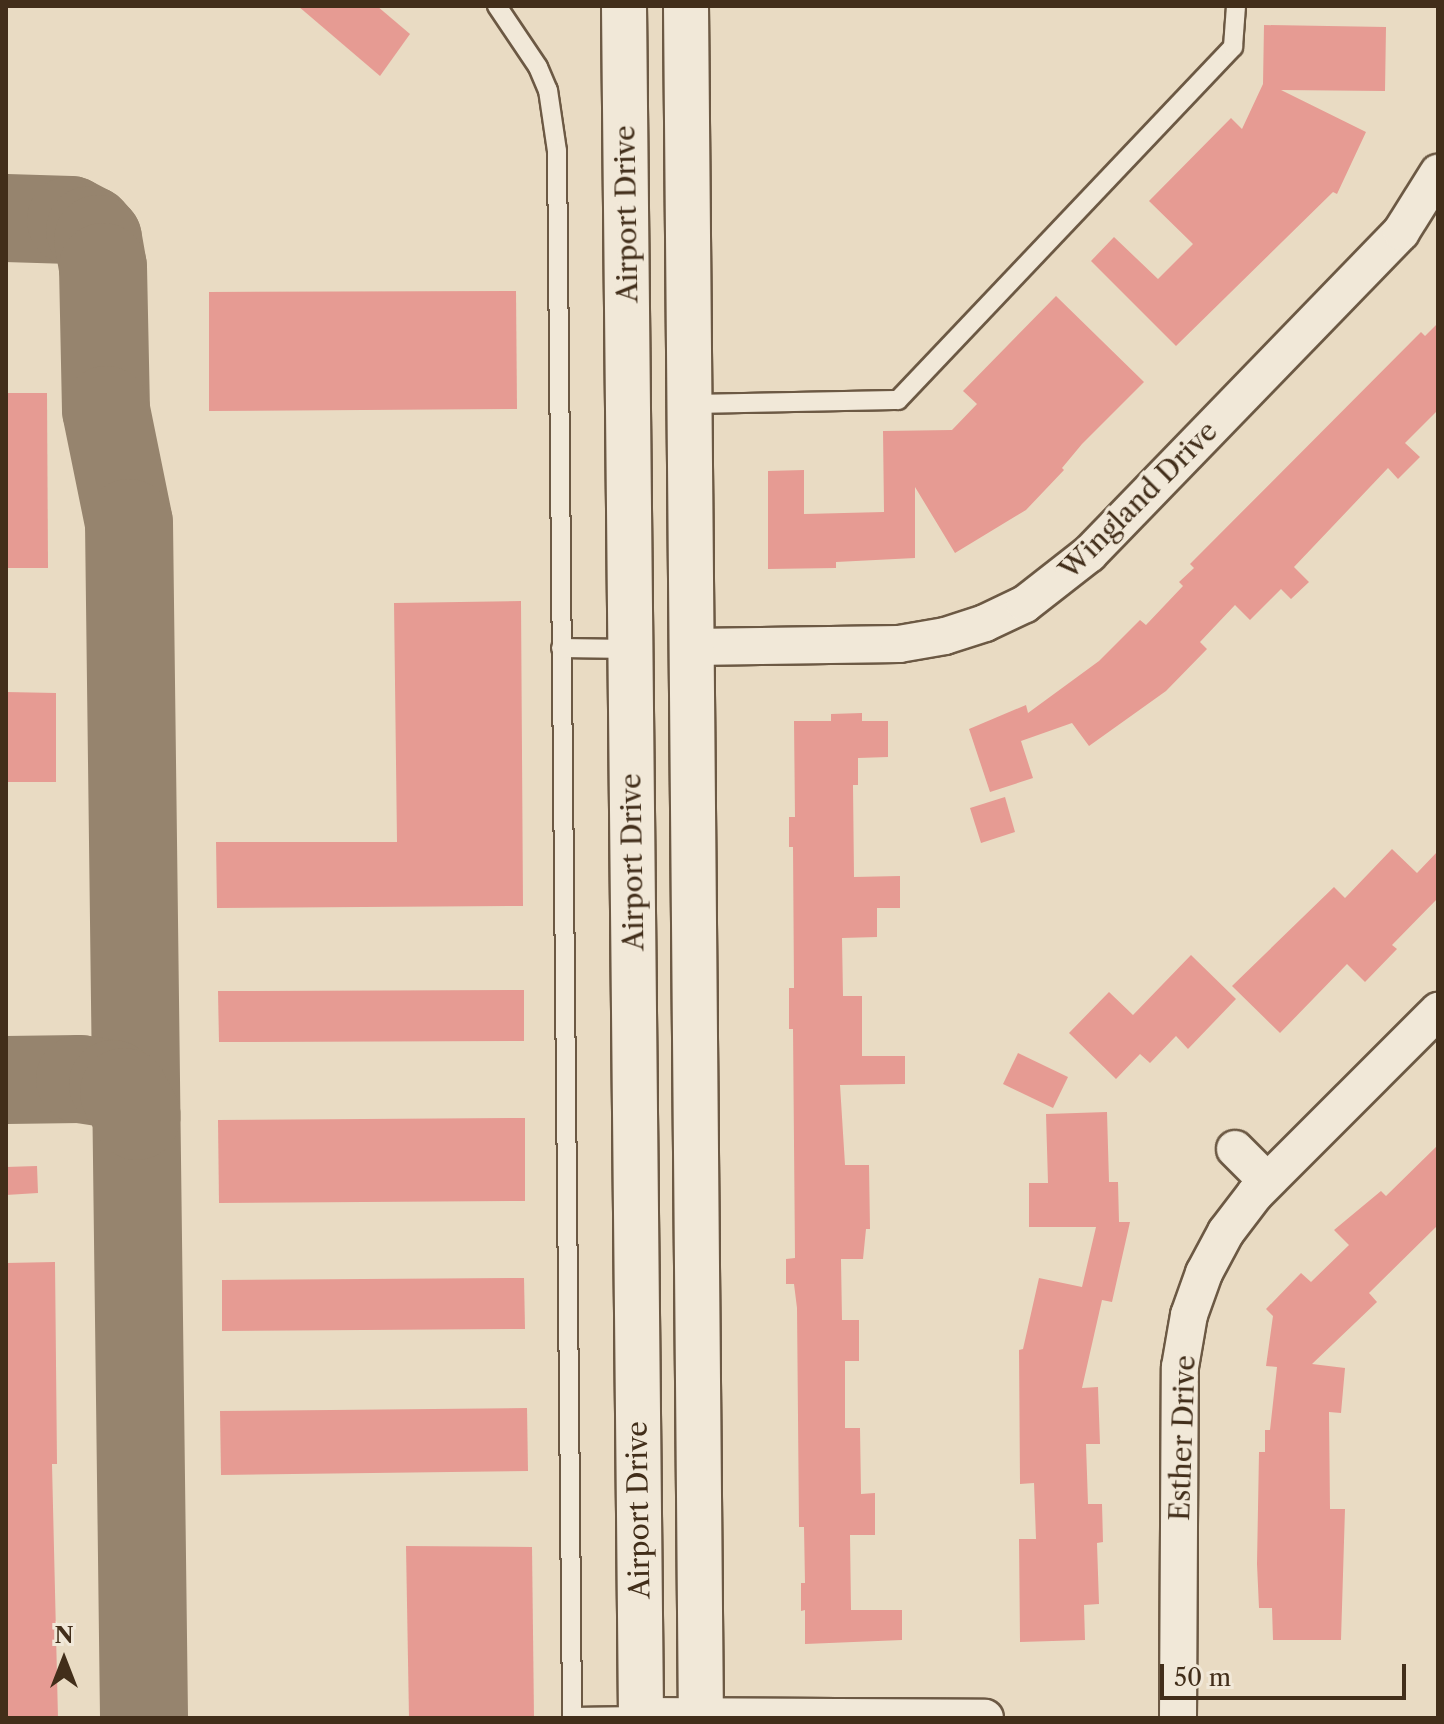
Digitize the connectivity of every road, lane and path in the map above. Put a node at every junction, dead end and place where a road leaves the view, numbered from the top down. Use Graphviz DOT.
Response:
graph roads {
  1 [pos="497,6"];
  2 [pos="624,6"];
  3 [pos="686,6"];
  4 [pos="1236,6"];
  5 [pos="1438,173"];
  6 [pos="627,275"];
  7 [pos="690,404"];
  8 [pos="692,647"];
  9 [pos="561,648"];
  10 [pos="630,649"];
  11 [pos="1438,1011"];
  12 [pos="1235,1149"];
  13 [pos="1267,1181"];
  14 [pos="572,1717"];
  15 [pos="641,1717"];
  16 [pos="701,1717"];
  17 [pos="985,1718"];
  18 [pos="1178,1718"];
  1 -- 9 [label="lane"];
  2 -- 6 [label="main road, Airport Drive"];
  3 -- 7 [label="main road"];
  4 -- 7 [label="lane"];
  5 -- 8 [label="street, Wingland Drive"];
  6 -- 8 [label="main road"];
  6 -- 10 [label="main road, Airport Drive"];
  7 -- 8 [label="main road"];
  8 -- 16 [label="main road"];
  9 -- 10 [label="lane"];
  9 -- 14 [label="lane"];
  10 -- 15 [label="main road, Airport Drive"];
  11 -- 13 [label="street, Esther Drive"];
  12 -- 13 [label="street"];
  13 -- 18 [label="street, Esther Drive"];
  14 -- 15 [label="lane"];
  15 -- 16 [label="street"];
  16 -- 17 [label="street"];
}
